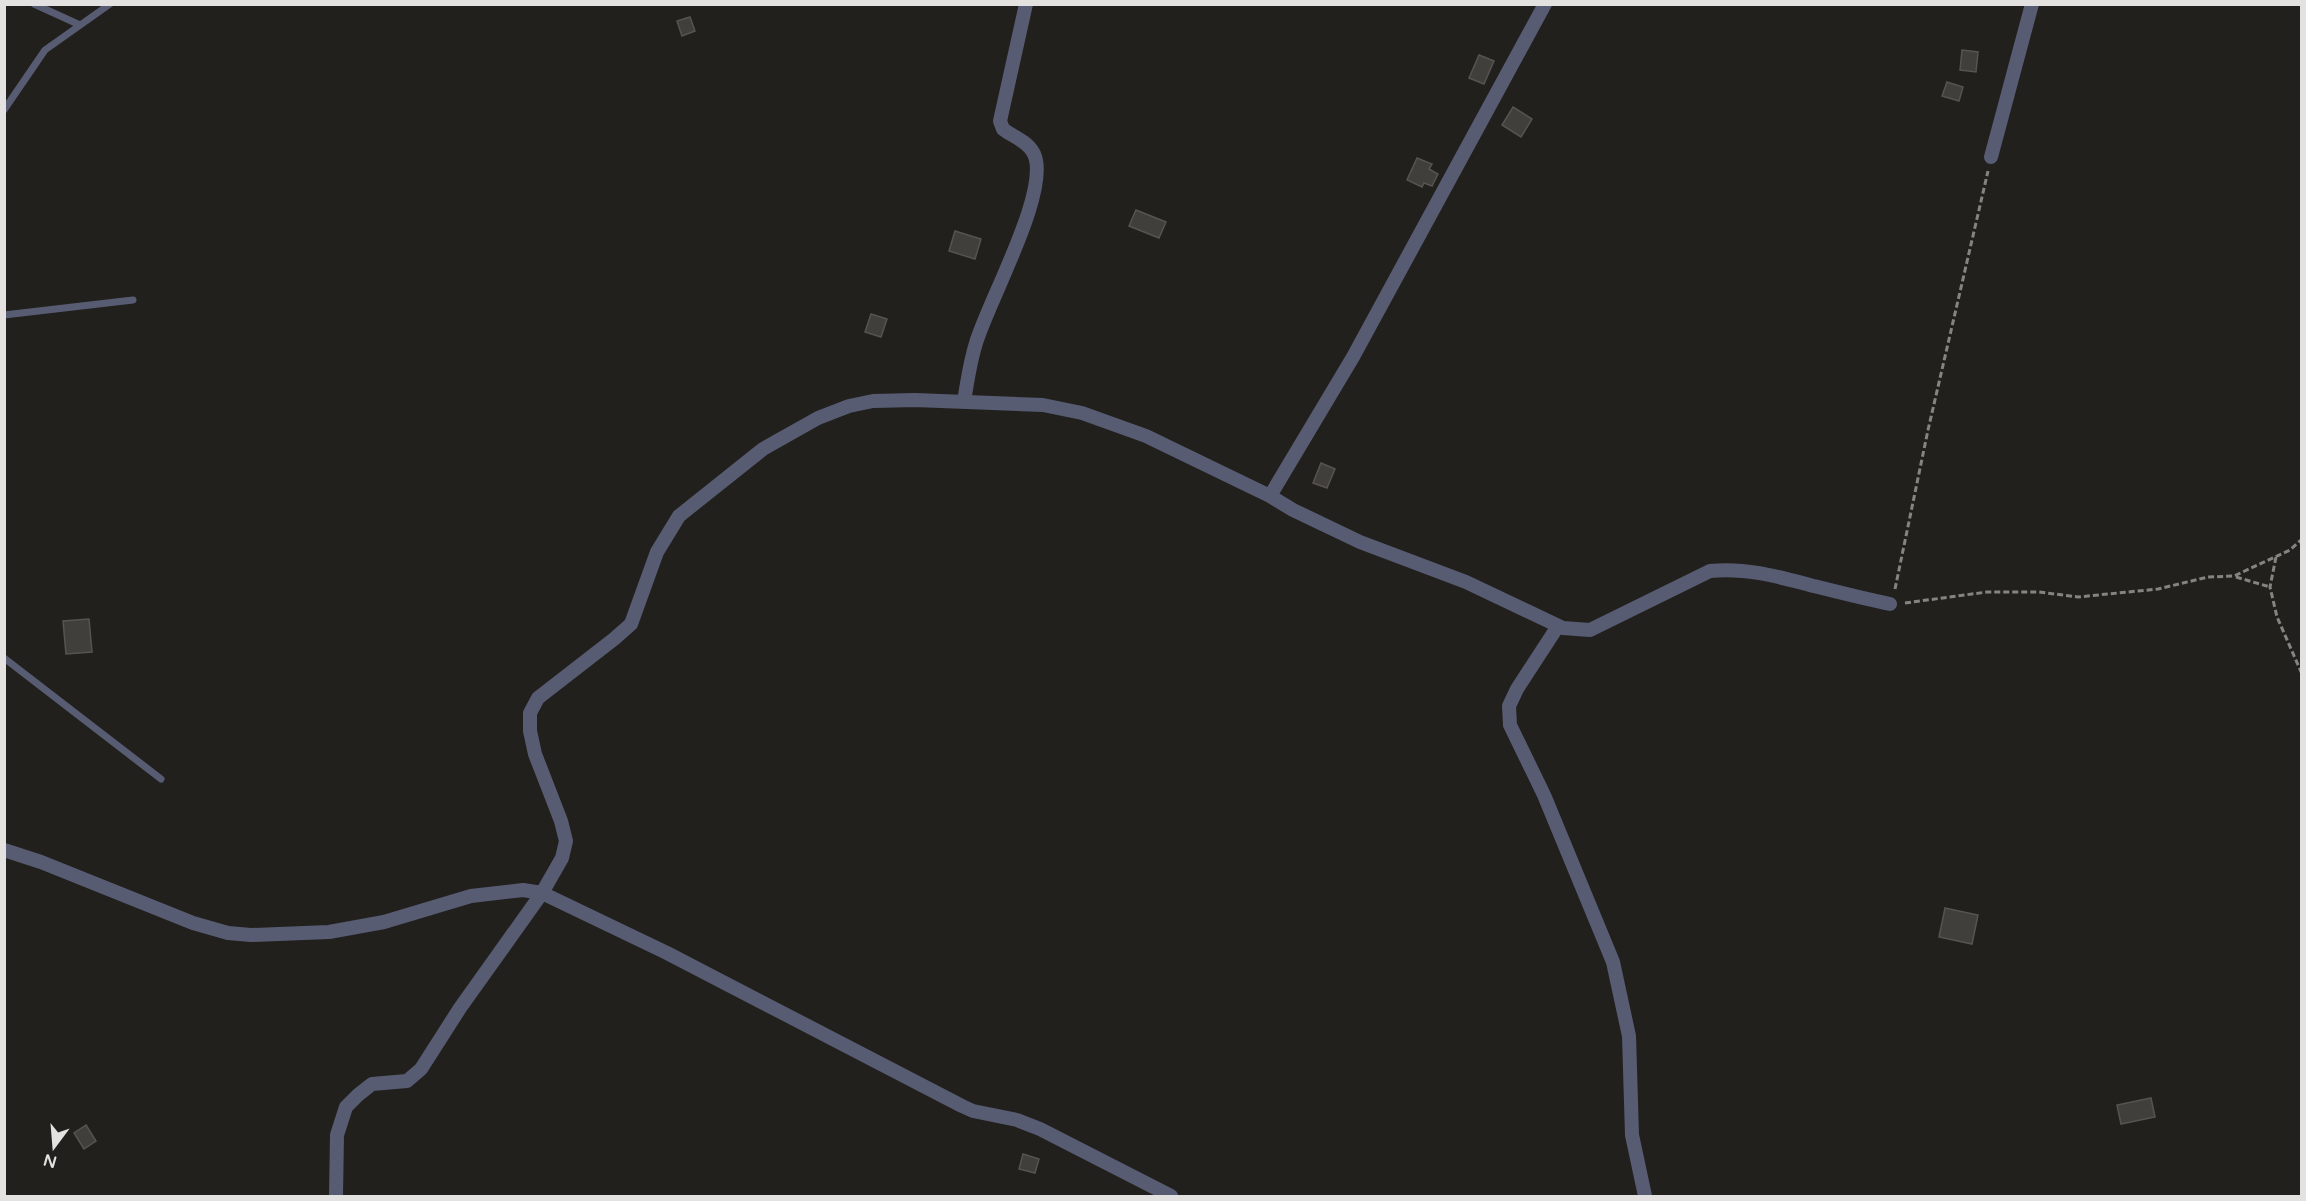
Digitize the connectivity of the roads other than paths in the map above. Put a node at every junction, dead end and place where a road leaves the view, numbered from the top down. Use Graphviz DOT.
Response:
graph roads {
  1 [pos="34,4"];
  2 [pos="110,4"];
  3 [pos="1026,4"];
  4 [pos="1545,4"];
  5 [pos="2032,4"];
  6 [pos="80,25"];
  7 [pos="5,111"];
  8 [pos="1992,158"];
  9 [pos="133,300"];
  10 [pos="4,315"];
  11 [pos="964,402"];
  12 [pos="1270,496"];
  13 [pos="1890,604"];
  14 [pos="1558,626"];
  15 [pos="4,658"];
  16 [pos="161,779"];
  17 [pos="4,850"];
  18 [pos="542,893"];
  19 [pos="336,1197"];
  20 [pos="1172,1197"];
  21 [pos="1645,1197"];
  1 -- 6 [label="lane"];
  2 -- 6 [label="lane"];
  3 -- 11 [label="street"];
  4 -- 12 [label="street"];
  5 -- 8 [label="street"];
  6 -- 7 [label="lane"];
  9 -- 10 [label="lane"];
  11 -- 12 [label="street"];
  11 -- 18 [label="street"];
  12 -- 14 [label="street"];
  13 -- 14 [label="street"];
  14 -- 21 [label="street"];
  15 -- 16 [label="lane"];
  17 -- 18 [label="street"];
  18 -- 19 [label="street"];
  18 -- 20 [label="street"];
}
